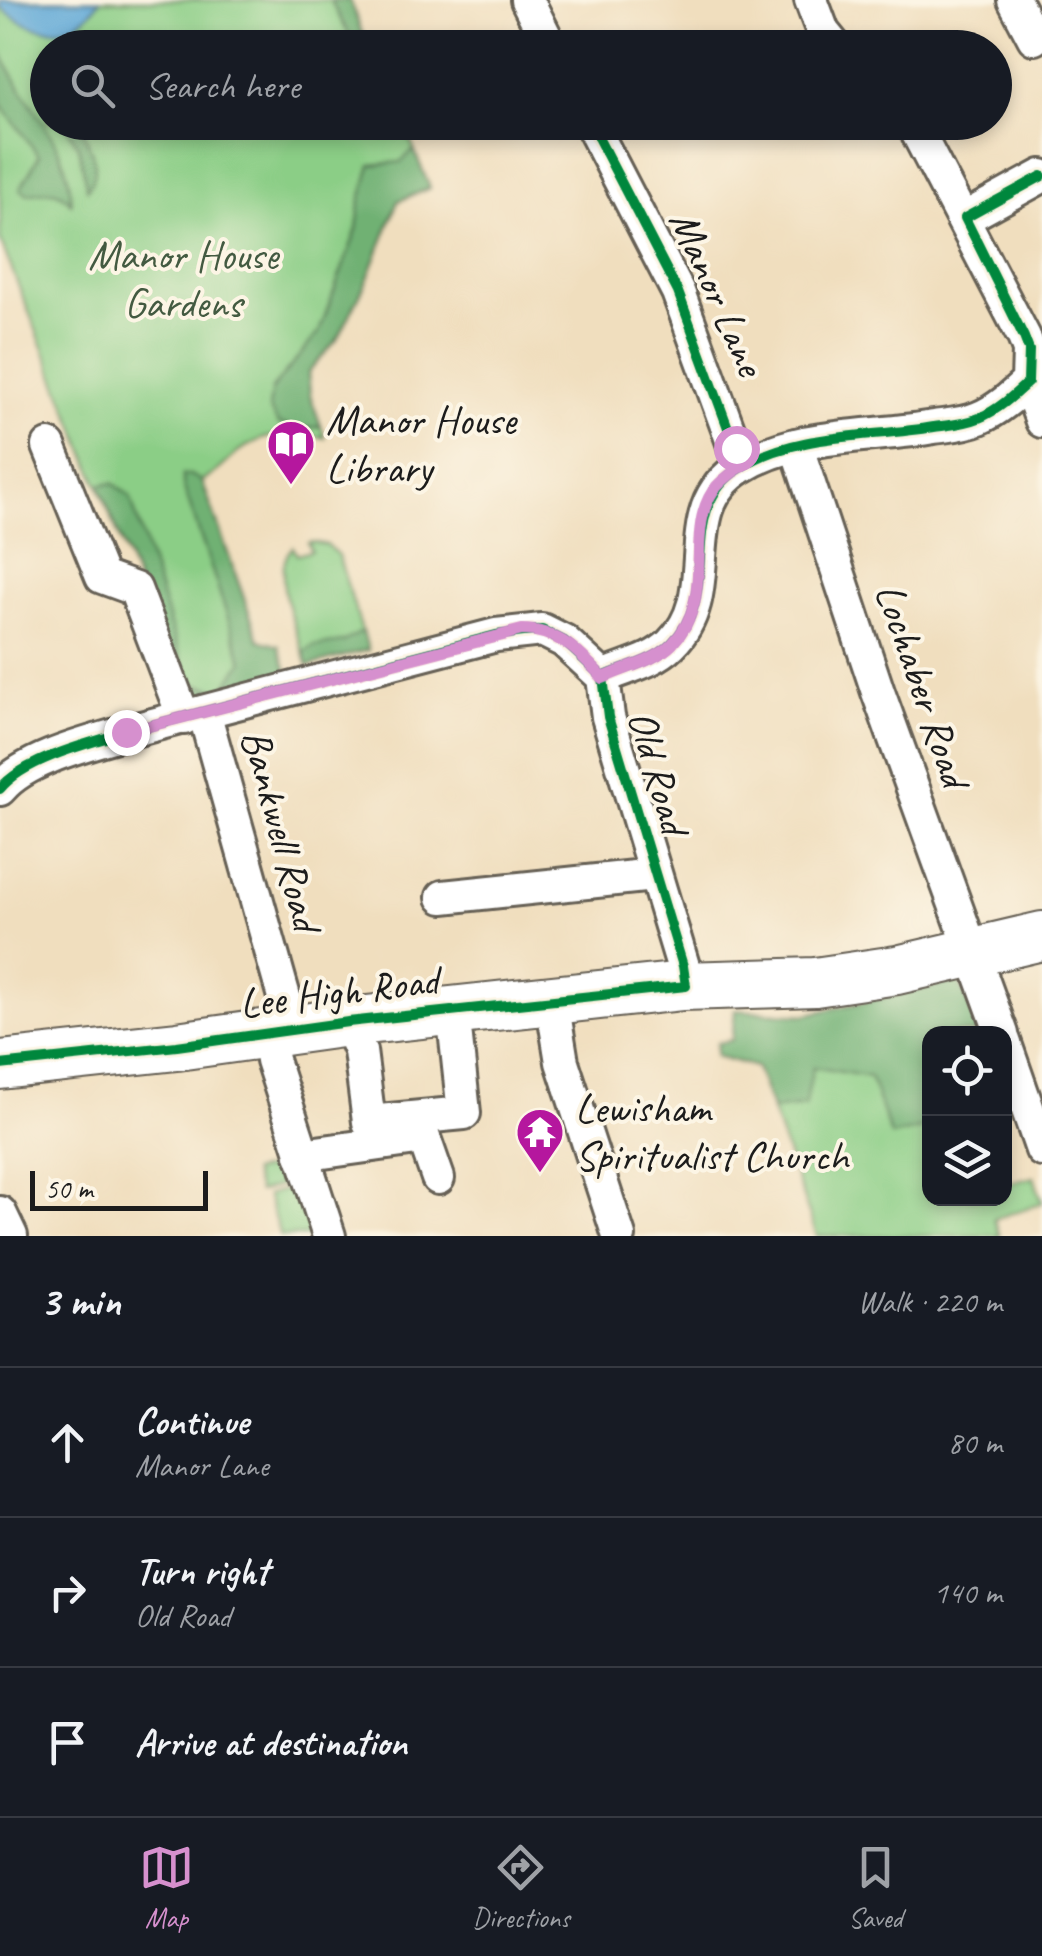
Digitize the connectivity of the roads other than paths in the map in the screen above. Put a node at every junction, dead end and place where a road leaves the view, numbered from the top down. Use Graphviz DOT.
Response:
graph roads {
  1 [pos="527,0"];
  2 [pos="811,0"];
  3 [pos="1014,0"];
  4 [pos="542,30"];
  5 [pos="822,30"];
  6 [pos="1034,38"];
  7 [pos="599,140"];
  8 [pos="922,140"];
  9 [pos="1042,176"];
  10 [pos="965,218"];
  11 [pos="1028,382"];
  12 [pos="1042,421"];
  13 [pos="49,446"];
  14 [pos="796,446"];
  15 [pos="739,457"];
  16 [pos="603,678"];
  17 [pos="194,715"];
  18 [pos="0,789"];
  19 [pos="654,874"];
  20 [pos="442,898"];
  21 [pos="1042,936"];
  22 [pos="972,952"];
  23 [pos="686,986"];
  24 [pos="552,1000"];
  25 [pos="453,1011"];
  26 [pos="348,1022"];
  27 [pos="999,1026"];
  28 [pos="280,1031"];
  29 [pos="1012,1064"];
  30 [pos="0,1065"];
  31 [pos="1042,1150"];
  32 [pos="302,1155"];
  33 [pos="438,1178"];
  34 [pos="0,1213"];
  35 [pos="10,1236"];
  36 [pos="328,1236"];
  37 [pos="619,1236"];
  1 -- 4 [label="street"];
  2 -- 5 [label="street"];
  3 -- 6 [label="street"];
  7 -- 15 [label="street, Manor Lane"];
  8 -- 10 [label="street"];
  9 -- 10 [label="street"];
  10 -- 11 [label="street"];
  11 -- 12 [label="street"];
  11 -- 14 [label="street"];
  13 -- 17 [label="street, Bankwell Road"];
  14 -- 15 [label="street"];
  14 -- 22 [label="street, Lochaber Road"];
  15 -- 16 [label="street"];
  16 -- 17 [label="street, Old Road"];
  16 -- 19 [label="street, Old Road"];
  17 -- 18 [label="street, Old Road"];
  17 -- 28 [label="street, Bankwell Road"];
  19 -- 20 [label="street"];
  19 -- 23 [label="street, Old Road"];
  21 -- 22 [label="highway, Lee High Road"];
  22 -- 23 [label="highway, Lee High Road"];
  22 -- 27 [label="street, Lochaber Road"];
  23 -- 24 [label="highway, Lee High Road"];
  24 -- 25 [label="highway, Lee High Road"];
  24 -- 37 [label="street"];
  25 -- 26 [label="highway, Lee High Road"];
  25 -- 26 [label="street"];
  26 -- 28 [label="highway, Lee High Road"];
  28 -- 30 [label="highway, Lee High Road"];
  28 -- 32 [label="street, Bankwell Road"];
  29 -- 31 [label="street"];
  32 -- 33 [label="street"];
  32 -- 36 [label="street, Bankwell Road"];
  34 -- 35 [label="street"];
}
